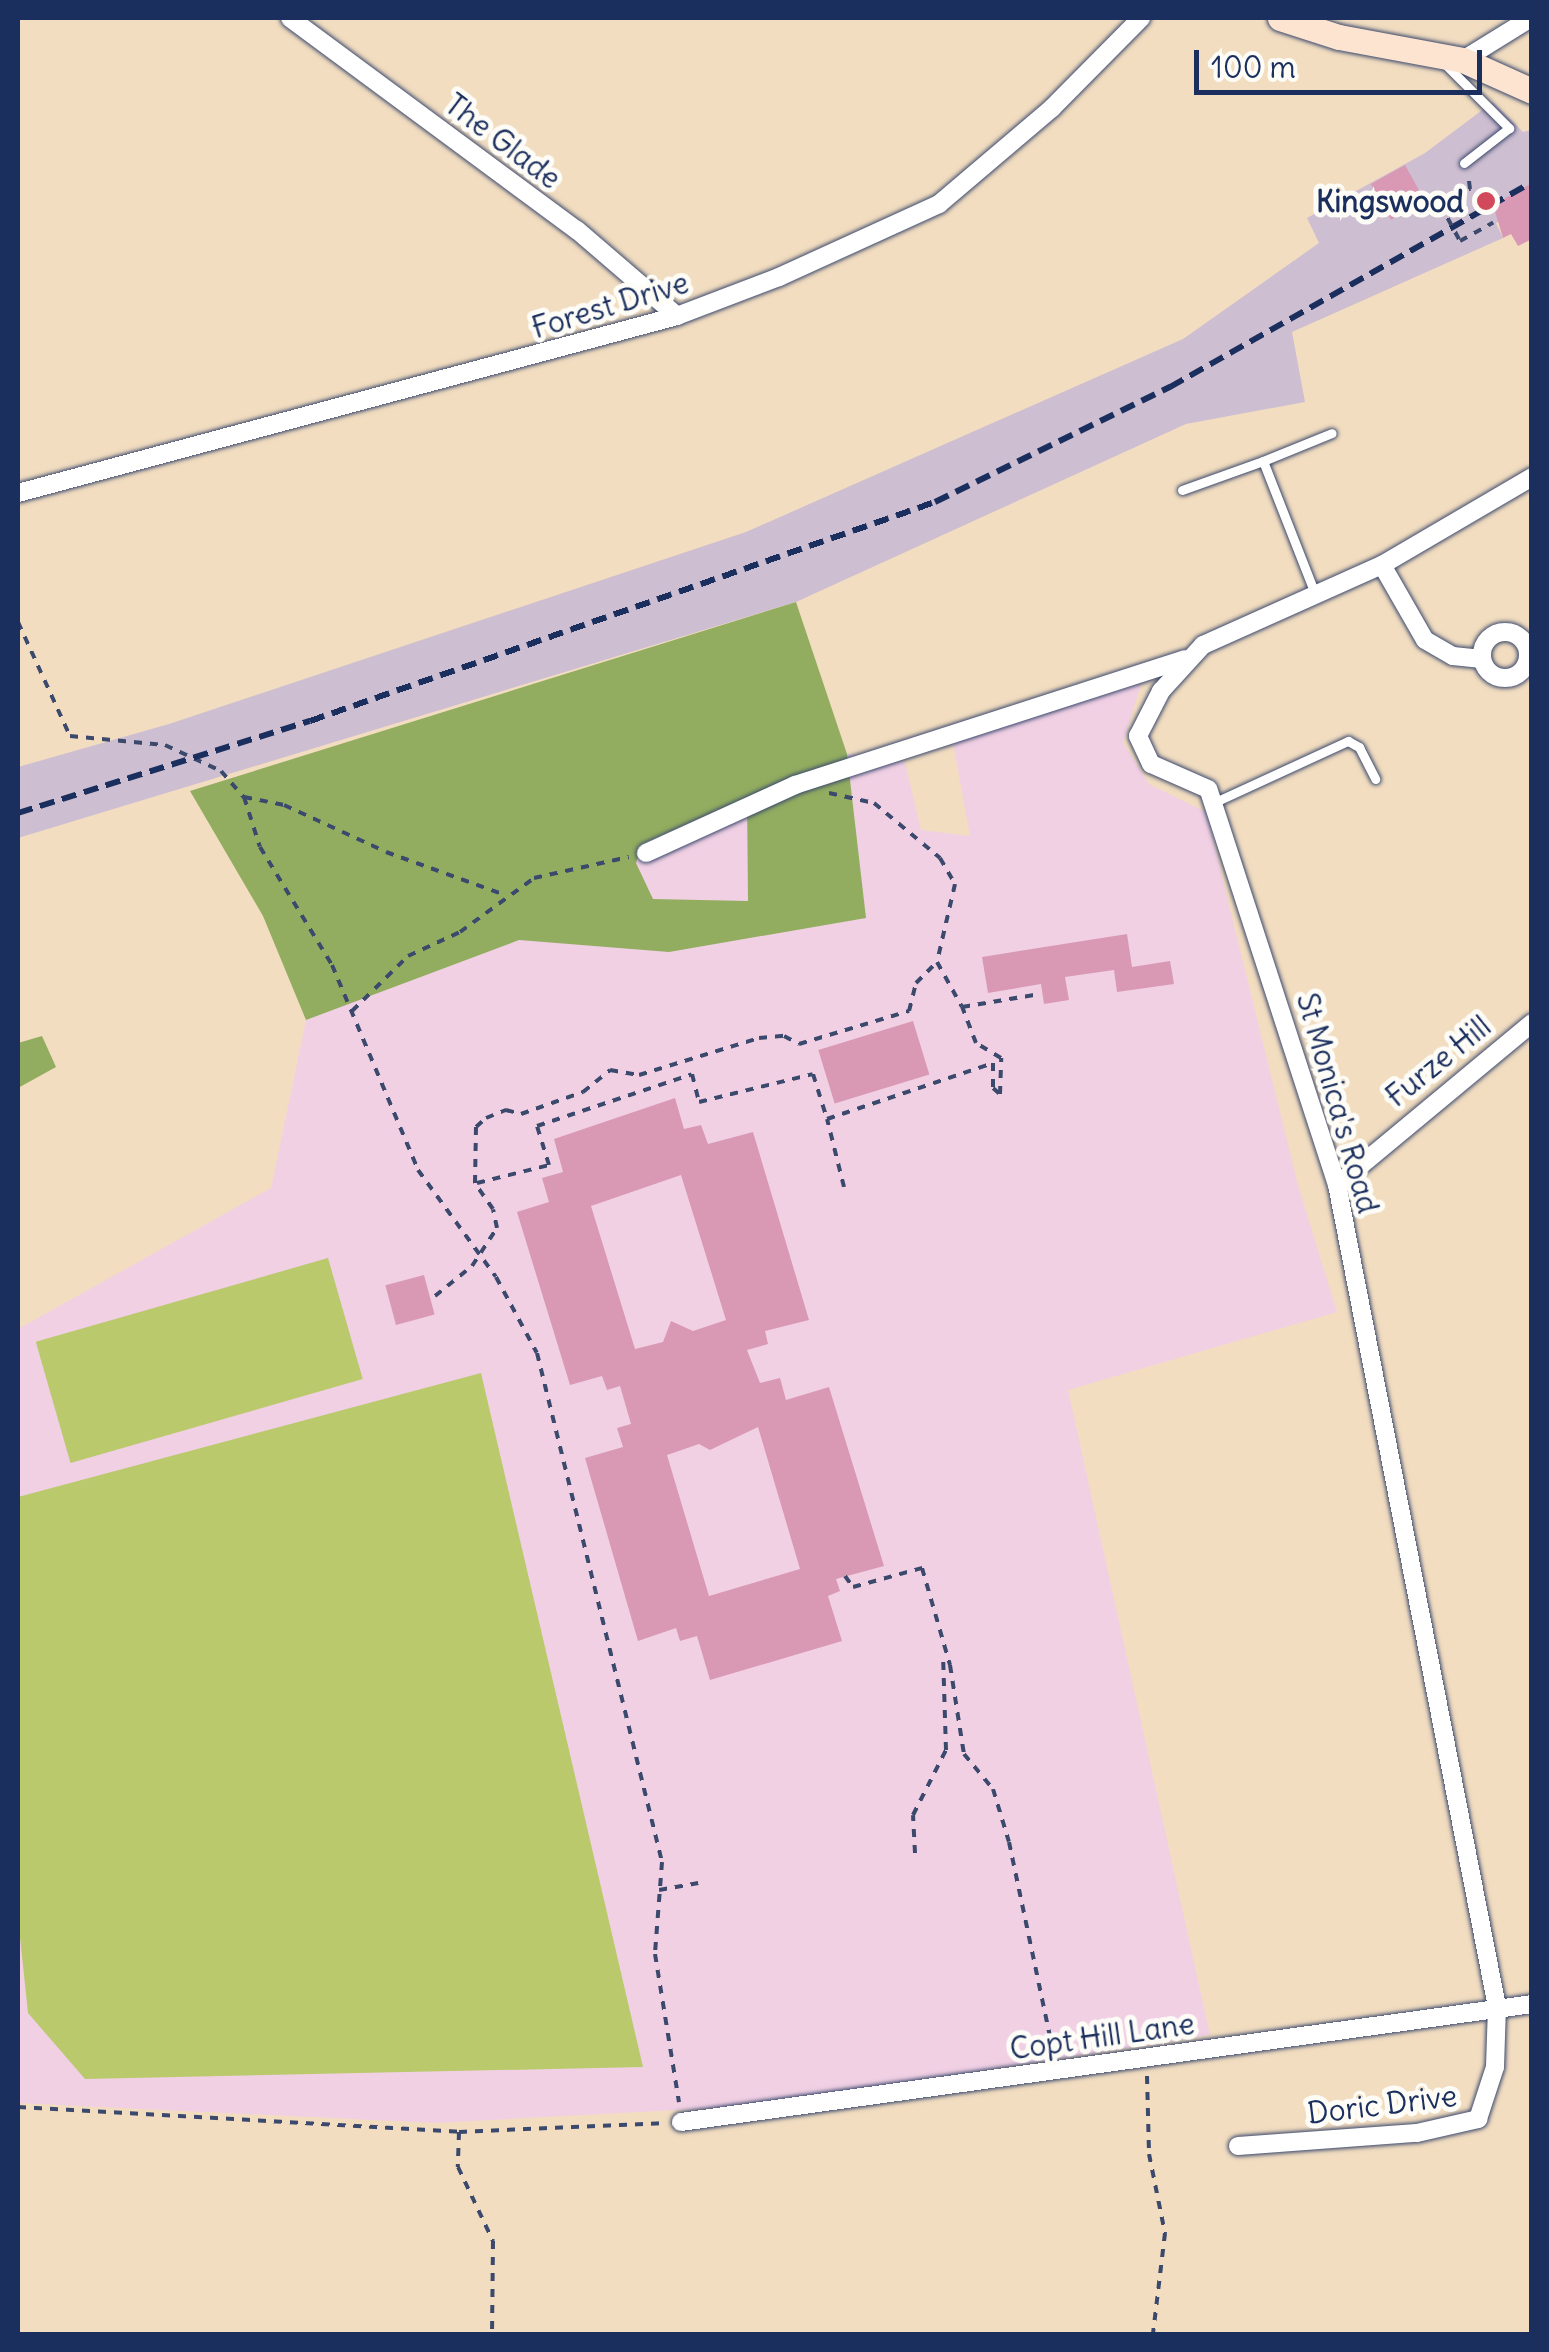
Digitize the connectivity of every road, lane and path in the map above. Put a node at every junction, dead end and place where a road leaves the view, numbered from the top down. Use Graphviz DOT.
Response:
graph roads {
  1 [pos="290,18"];
  2 [pos="1141,18"];
  3 [pos="1280,18"];
  4 [pos="1531,18"];
  5 [pos="1436,55"];
  6 [pos="1463,60"];
  7 [pos="1532,91"];
  8 [pos="1464,163"];
  9 [pos="1470,189"];
  10 [pos="1493,223"];
  11 [pos="677,316"];
  12 [pos="1332,433"];
  13 [pos="1263,461"];
  14 [pos="1532,477"];
  15 [pos="1182,490"];
  16 [pos="18,493"];
  17 [pos="1382,566"];
  18 [pos="1315,594"];
  19 [pos="18,622"];
  20 [pos="1185,658"];
  21 [pos="1482,659"];
  22 [pos="1376,779"];
  23 [pos="795,786"];
  24 [pos="244,796"];
  25 [pos="1213,803"];
  26 [pos="646,853"];
  27 [pos="505,895"];
  28 [pos="937,962"];
  29 [pos="1034,995"];
  30 [pos="962,1007"];
  31 [pos="352,1012"];
  32 [pos="1532,1023"];
  33 [pos="827,1119"];
  34 [pos="475,1183"];
  35 [pos="844,1186"];
  36 [pos="1337,1186"];
  37 [pos="480,1256"];
  38 [pos="435,1296"];
  39 [pos="845,1576"];
  40 [pos="943,1651"];
  41 [pos="915,1853"];
  42 [pos="698,1883"];
  43 [pos="659,1890"];
  44 [pos="1532,2004"];
  45 [pos="1497,2007"];
  46 [pos="1148,2056"];
  47 [pos="1057,2070"];
  48 [pos="18,2107"];
  49 [pos="681,2122"];
  50 [pos="460,2132"];
  51 [pos="1238,2146"];
  52 [pos="492,2334"];
  53 [pos="1153,2334"];
  1 -- 11 [label="street, The Glade"];
  2 -- 11 [label="street, Forest Drive"];
  3 -- 5 [label="main road"];
  4 -- 6 [label="street"];
  5 -- 6 [label="main road"];
  5 -- 8 [label="lane"];
  6 -- 7 [label="main road"];
  9 -- 10 [label="path, bridge"];
  11 -- 16 [label="street, Forest Drive"];
  12 -- 13 [label="lane"];
  13 -- 15 [label="lane"];
  13 -- 18 [label="lane"];
  14 -- 17 [label="street"];
  17 -- 18 [label="street"];
  17 -- 21 [label="street"];
  18 -- 20 [label="street"];
  19 -- 24 [label="path"];
  20 -- 23 [label="street"];
  20 -- 25 [label="street"];
  22 -- 25 [label="lane"];
  23 -- 26 [label="street"];
  23 -- 28 [label="path"];
  24 -- 27 [label="path"];
  24 -- 31 [label="path"];
  25 -- 36 [label="street, St Monica's Road"];
  26 -- 27 [label="path"];
  27 -- 31 [label="path"];
  28 -- 30 [label="path"];
  28 -- 34 [label="path"];
  29 -- 30 [label="path"];
  30 -- 33 [label="path"];
  31 -- 37 [label="path"];
  32 -- 36 [label="street, Furze Hill"];
  33 -- 34 [label="path"];
  33 -- 35 [label="path"];
  34 -- 37 [label="path"];
  36 -- 45 [label="street, St Monica's Road"];
  37 -- 38 [label="path"];
  37 -- 43 [label="path"];
  39 -- 40 [label="path"];
  40 -- 41 [label="path"];
  40 -- 47 [label="path"];
  42 -- 43 [label="path"];
  43 -- 49 [label="path"];
  44 -- 45 [label="street, Copt Hill Lane"];
  45 -- 46 [label="street, Copt Hill Lane"];
  45 -- 51 [label="street, Doric Drive"];
  46 -- 47 [label="street, Copt Hill Lane"];
  46 -- 53 [label="path"];
  47 -- 49 [label="street, Copt Hill Lane"];
  48 -- 50 [label="path"];
  49 -- 50 [label="path"];
  50 -- 52 [label="path"];
}
